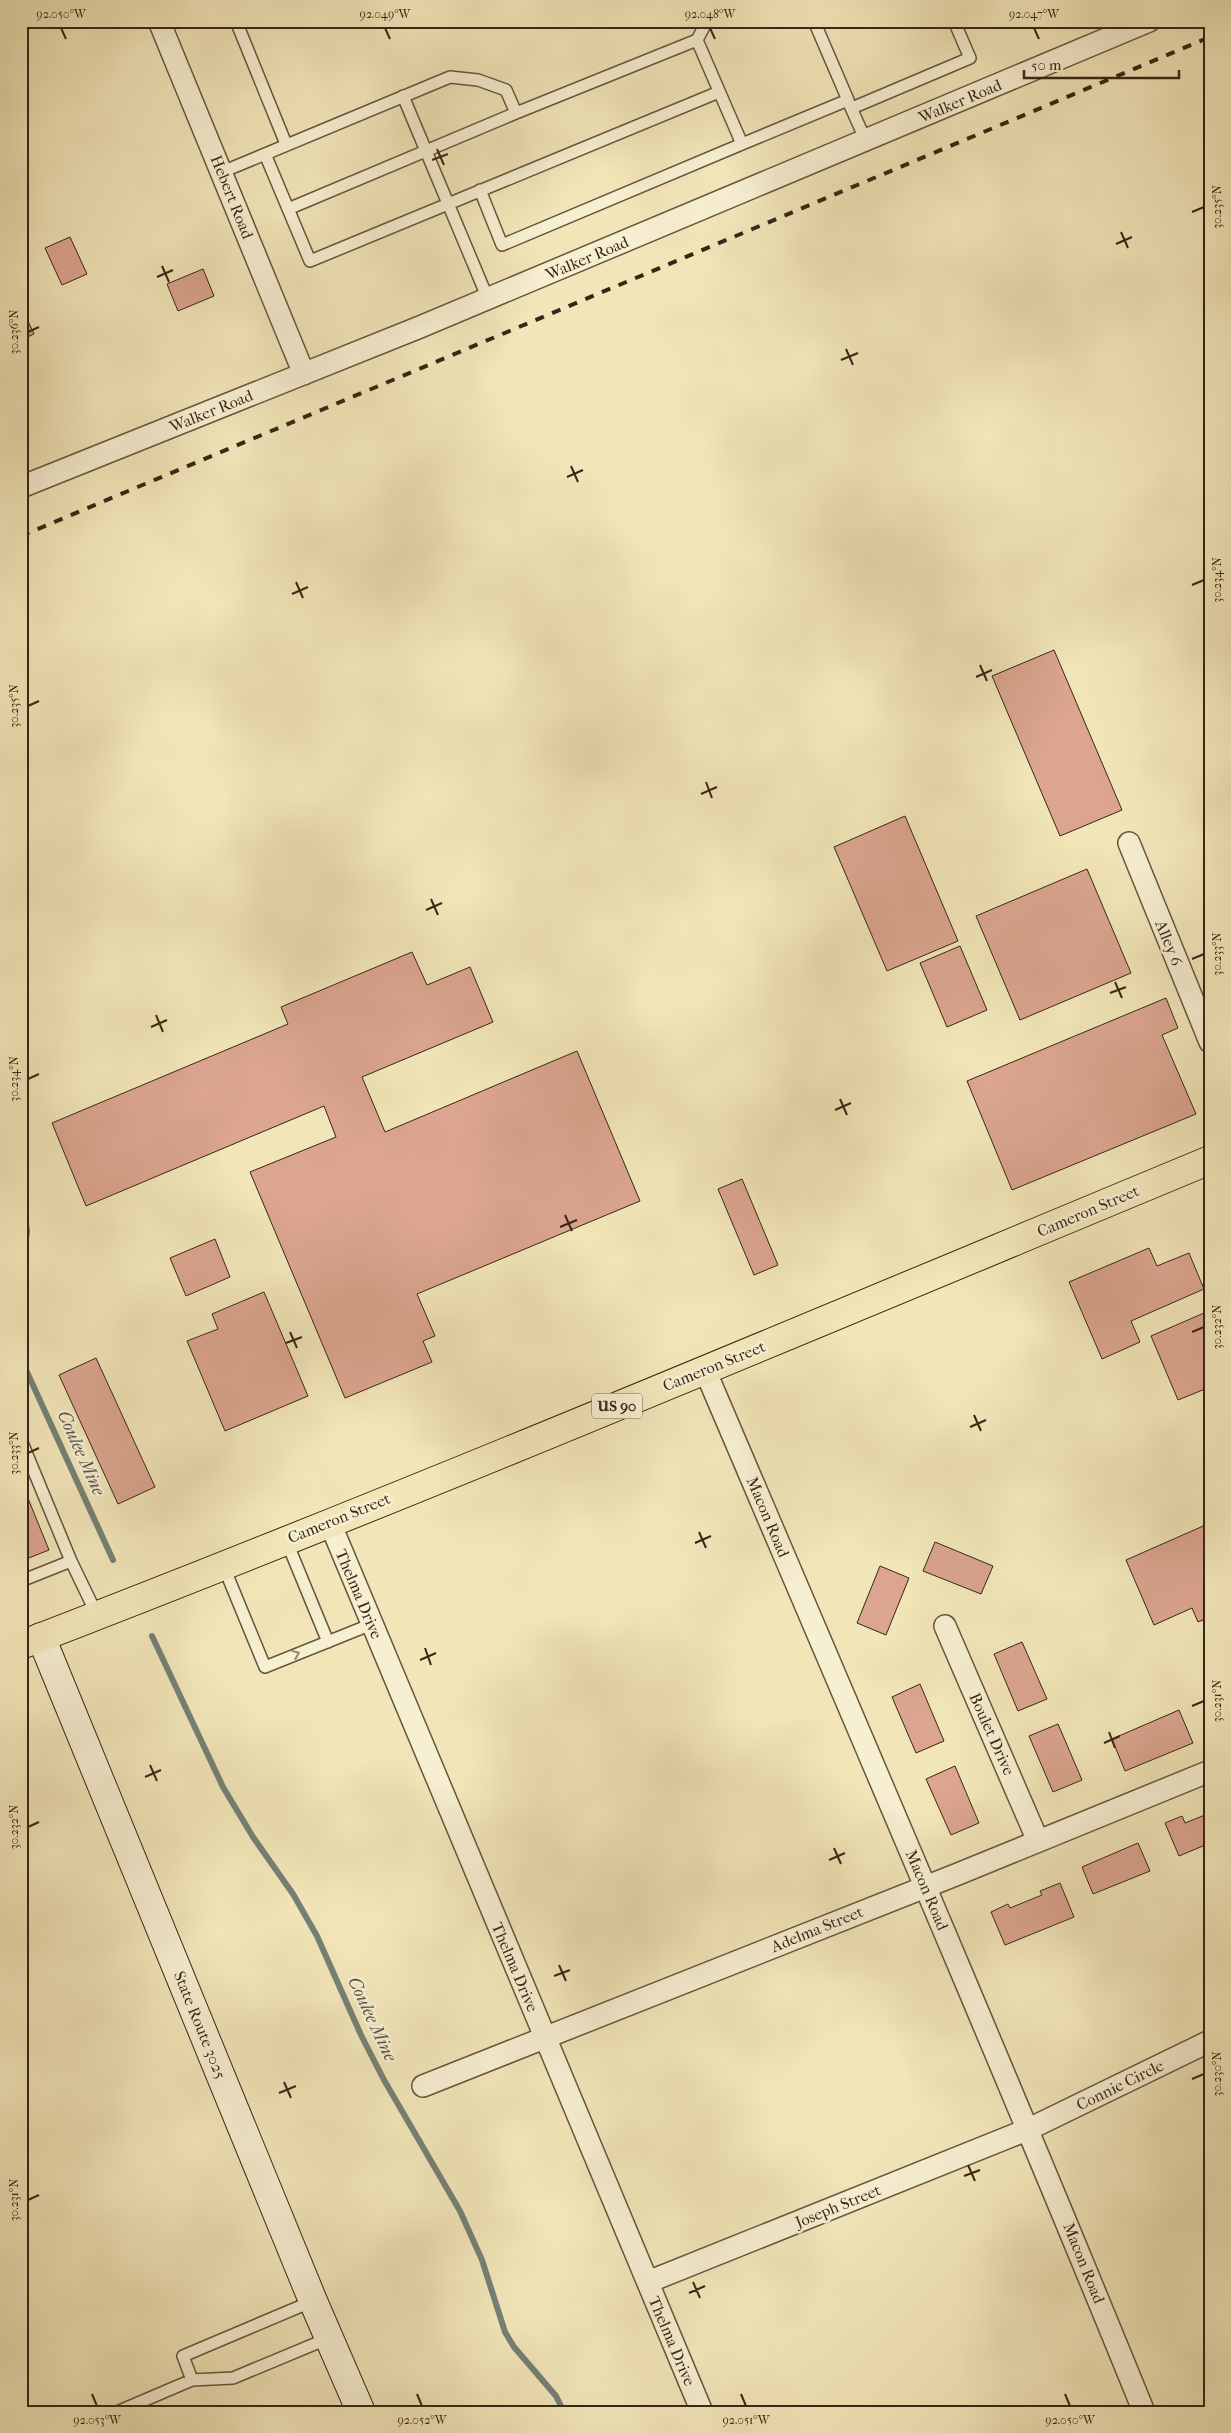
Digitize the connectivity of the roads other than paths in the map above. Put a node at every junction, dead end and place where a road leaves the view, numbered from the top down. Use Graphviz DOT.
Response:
graph roads {
  1 [pos="159,21"];
  2 [pos="236,21"];
  3 [pos="707,21"];
  4 [pos="814,21"];
  5 [pos="954,21"];
  6 [pos="1149,21"];
  7 [pos="1111,28"];
  8 [pos="697,40"];
  9 [pos="719,92"];
  10 [pos="403,96"];
  11 [pos="850,104"];
  12 [pos="516,113"];
  13 [pos="866,141"];
  14 [pos="286,144"];
  15 [pos="742,144"];
  16 [pos="427,151"];
  17 [pos="265,154"];
  18 [pos="222,172"];
  19 [pos="480,190"];
  20 [pos="449,204"];
  21 [pos="288,209"];
  22 [pos="488,299"];
  23 [pos="304,374"];
  24 [pos="21,487"];
  25 [pos="1129,843"];
  26 [pos="1210,1042"];
  27 [pos="1210,1160"];
  28 [pos="705,1370"];
  29 [pos="21,1440"];
  30 [pos="330,1523"];
  31 [pos="286,1540"];
  32 [pos="71,1561"];
  33 [pos="223,1565"];
  34 [pos="21,1581"];
  35 [pos="97,1615"];
  36 [pos="372,1624"];
  37 [pos="945,1626"];
  38 [pos="26,1642"];
  39 [pos="328,1642"];
  40 [pos="1210,1770"];
  41 [pos="1038,1841"];
  42 [pos="925,1886"];
  43 [pos="544,2037"];
  44 [pos="1210,2042"];
  45 [pos="423,2086"];
  46 [pos="1029,2129"];
  47 [pos="648,2282"];
  48 [pos="313,2301"];
  49 [pos="329,2338"];
  50 [pos="192,2380"];
  51 [pos="117,2412"];
  52 [pos="362,2412"];
  53 [pos="702,2412"];
  54 [pos="1144,2412"];
  1 -- 18 [label="street, Hebert Road"];
  2 -- 14 [label="lane"];
  3 -- 8 [label="lane"];
  4 -- 11 [label="lane"];
  5 -- 11 [label="lane"];
  6 -- 7 [label="street, Walker Road"];
  7 -- 13 [label="street, Walker Road"];
  8 -- 9 [label="lane"];
  8 -- 12 [label="lane"];
  9 -- 15 [label="lane"];
  9 -- 19 [label="lane"];
  10 -- 12 [label="lane"];
  10 -- 14 [label="lane"];
  10 -- 16 [label="lane"];
  11 -- 13 [label="lane"];
  11 -- 15 [label="lane"];
  12 -- 16 [label="lane"];
  13 -- 22 [label="street, Walker Road"];
  14 -- 17 [label="lane"];
  15 -- 19 [label="lane"];
  16 -- 20 [label="lane"];
  16 -- 21 [label="lane"];
  17 -- 18 [label="lane"];
  17 -- 21 [label="lane"];
  18 -- 23 [label="street, Hebert Road"];
  19 -- 20 [label="lane"];
  20 -- 21 [label="lane"];
  20 -- 22 [label="lane"];
  22 -- 23 [label="street, Walker Road"];
  23 -- 24 [label="street, Walker Road"];
  25 -- 26 [label="street, Alley 6"];
  27 -- 28 [label="main road, Cameron Street / US 90"];
  28 -- 30 [label="main road, Cameron Street / US 90"];
  28 -- 42 [label="street, Macon Road"];
  29 -- 32 [label="lane"];
  30 -- 31 [label="main road, Cameron Street / US 90"];
  30 -- 36 [label="street, Thelma Drive"];
  31 -- 33 [label="main road, Cameron Street / US 90"];
  31 -- 39 [label="lane"];
  32 -- 34 [label="lane"];
  32 -- 35 [label="lane"];
  33 -- 35 [label="main road, Cameron Street / US 90"];
  33 -- 39 [label="lane, one-way"];
  35 -- 38 [label="main road, Cameron Street / US 90"];
  36 -- 39 [label="lane"];
  36 -- 43 [label="street, Thelma Drive"];
  37 -- 41 [label="street, Boulet Drive"];
  38 -- 48 [label="main road, State Route 3025"];
  40 -- 41 [label="street, Adelma Street"];
  41 -- 42 [label="street, Adelma Street"];
  42 -- 43 [label="street, Adelma Street"];
  42 -- 46 [label="street, Macon Road"];
  43 -- 45 [label="street, Adelma Street"];
  43 -- 47 [label="street, Thelma Drive"];
  44 -- 46 [label="street, Connie Circle"];
  46 -- 47 [label="street, Joseph Street"];
  46 -- 54 [label="street, Macon Road"];
  47 -- 53 [label="street, Thelma Drive"];
  48 -- 49 [label="main road, State Route 3025"];
  48 -- 50 [label="lane"];
  49 -- 50 [label="lane"];
  49 -- 52 [label="main road, State Route 3025"];
  50 -- 51 [label="lane"];
}
